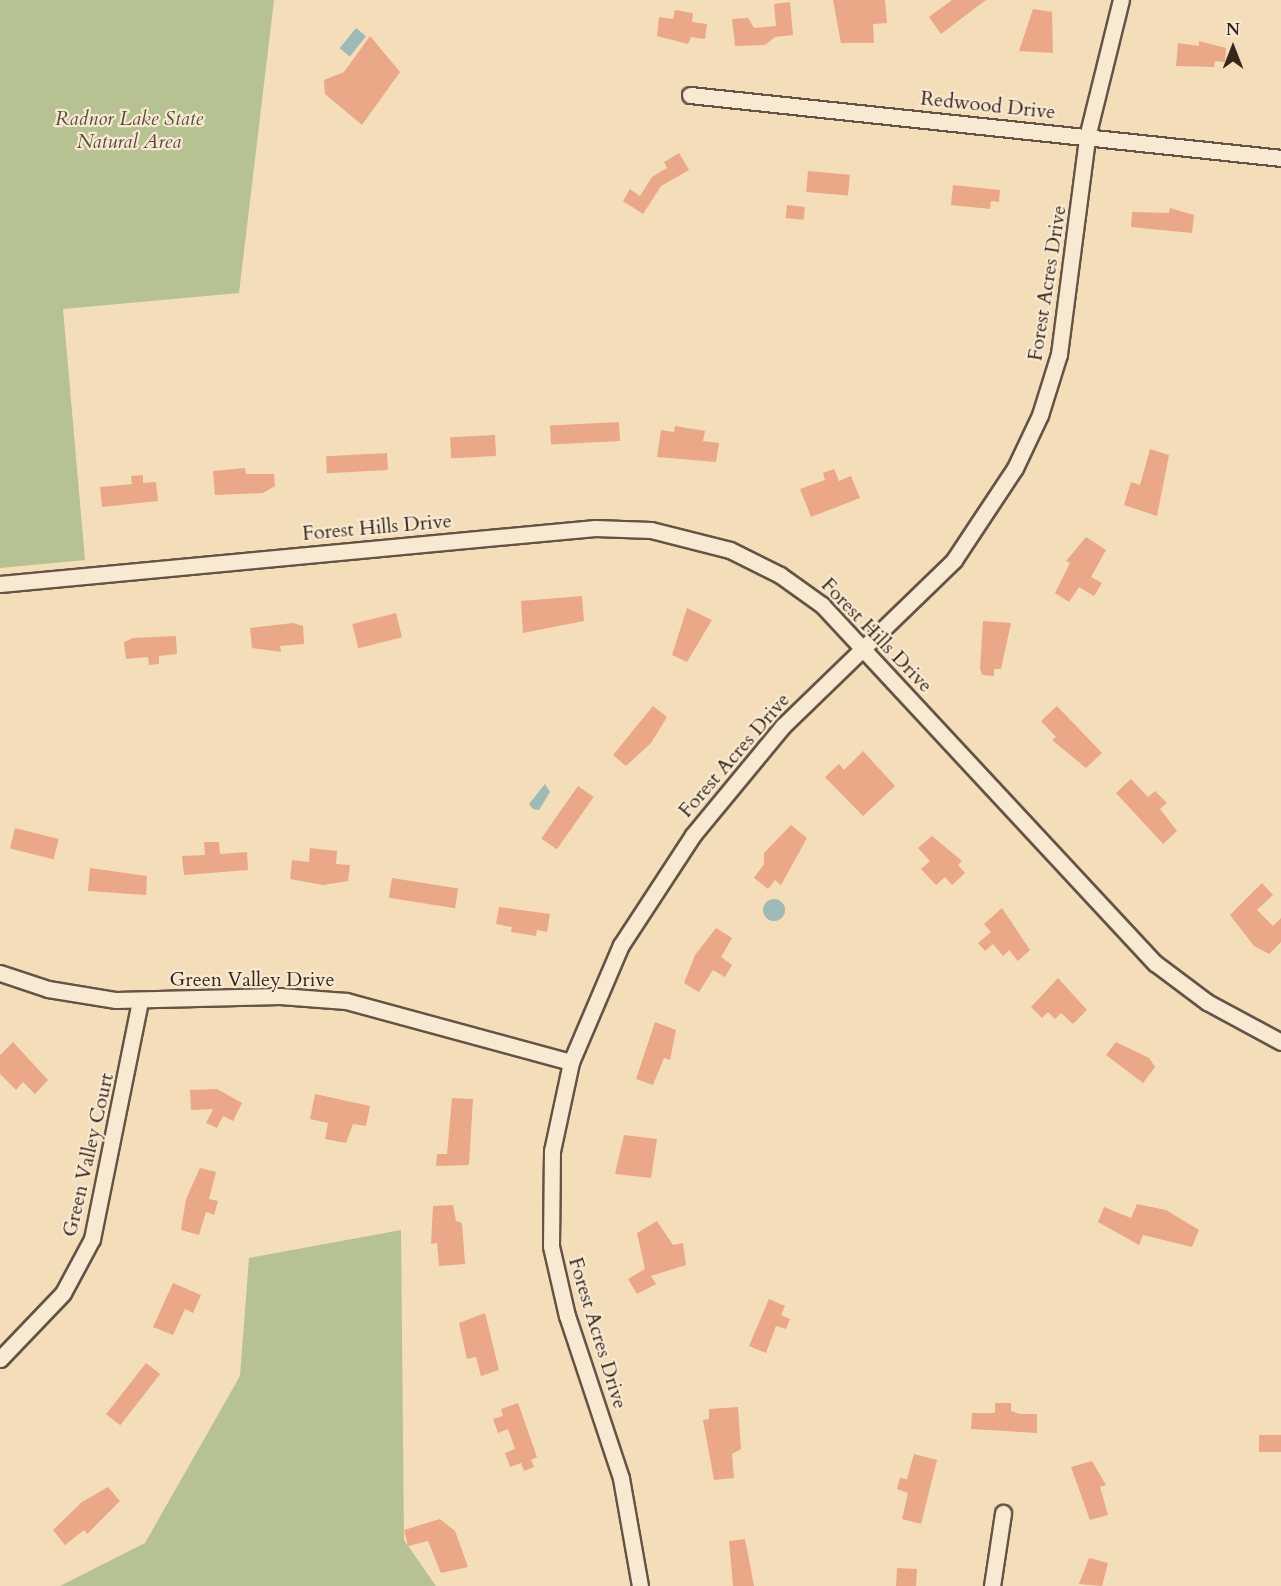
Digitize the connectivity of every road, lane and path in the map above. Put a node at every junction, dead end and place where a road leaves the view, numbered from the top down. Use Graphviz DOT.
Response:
graph roads {
  1 [pos="1121,0"];
  2 [pos="690,95"];
  3 [pos="1087,137"];
  4 [pos="1281,158"];
  5 [pos="0,584"];
  6 [pos="865,648"];
  7 [pos="0,973"];
  8 [pos="141,1000"];
  9 [pos="1281,1042"];
  10 [pos="571,1062"];
  11 [pos="0,1359"];
  12 [pos="1003,1512"];
  13 [pos="640,1586"];
  14 [pos="992,1586"];
  1 -- 3 [label="street, Forest Acres Drive"];
  2 -- 3 [label="street, Redwood Drive"];
  3 -- 4 [label="street, Redwood Drive"];
  3 -- 6 [label="street, Forest Acres Drive"];
  5 -- 6 [label="street, Forest Hills Drive"];
  6 -- 9 [label="street, Forest Hills Drive"];
  6 -- 10 [label="street, Forest Acres Drive"];
  7 -- 8 [label="street, Green Valley Drive"];
  8 -- 10 [label="street, Green Valley Drive"];
  8 -- 11 [label="street, Green Valley Court"];
  10 -- 13 [label="street, Forest Acres Drive"];
  12 -- 14 [label="street"];
}
